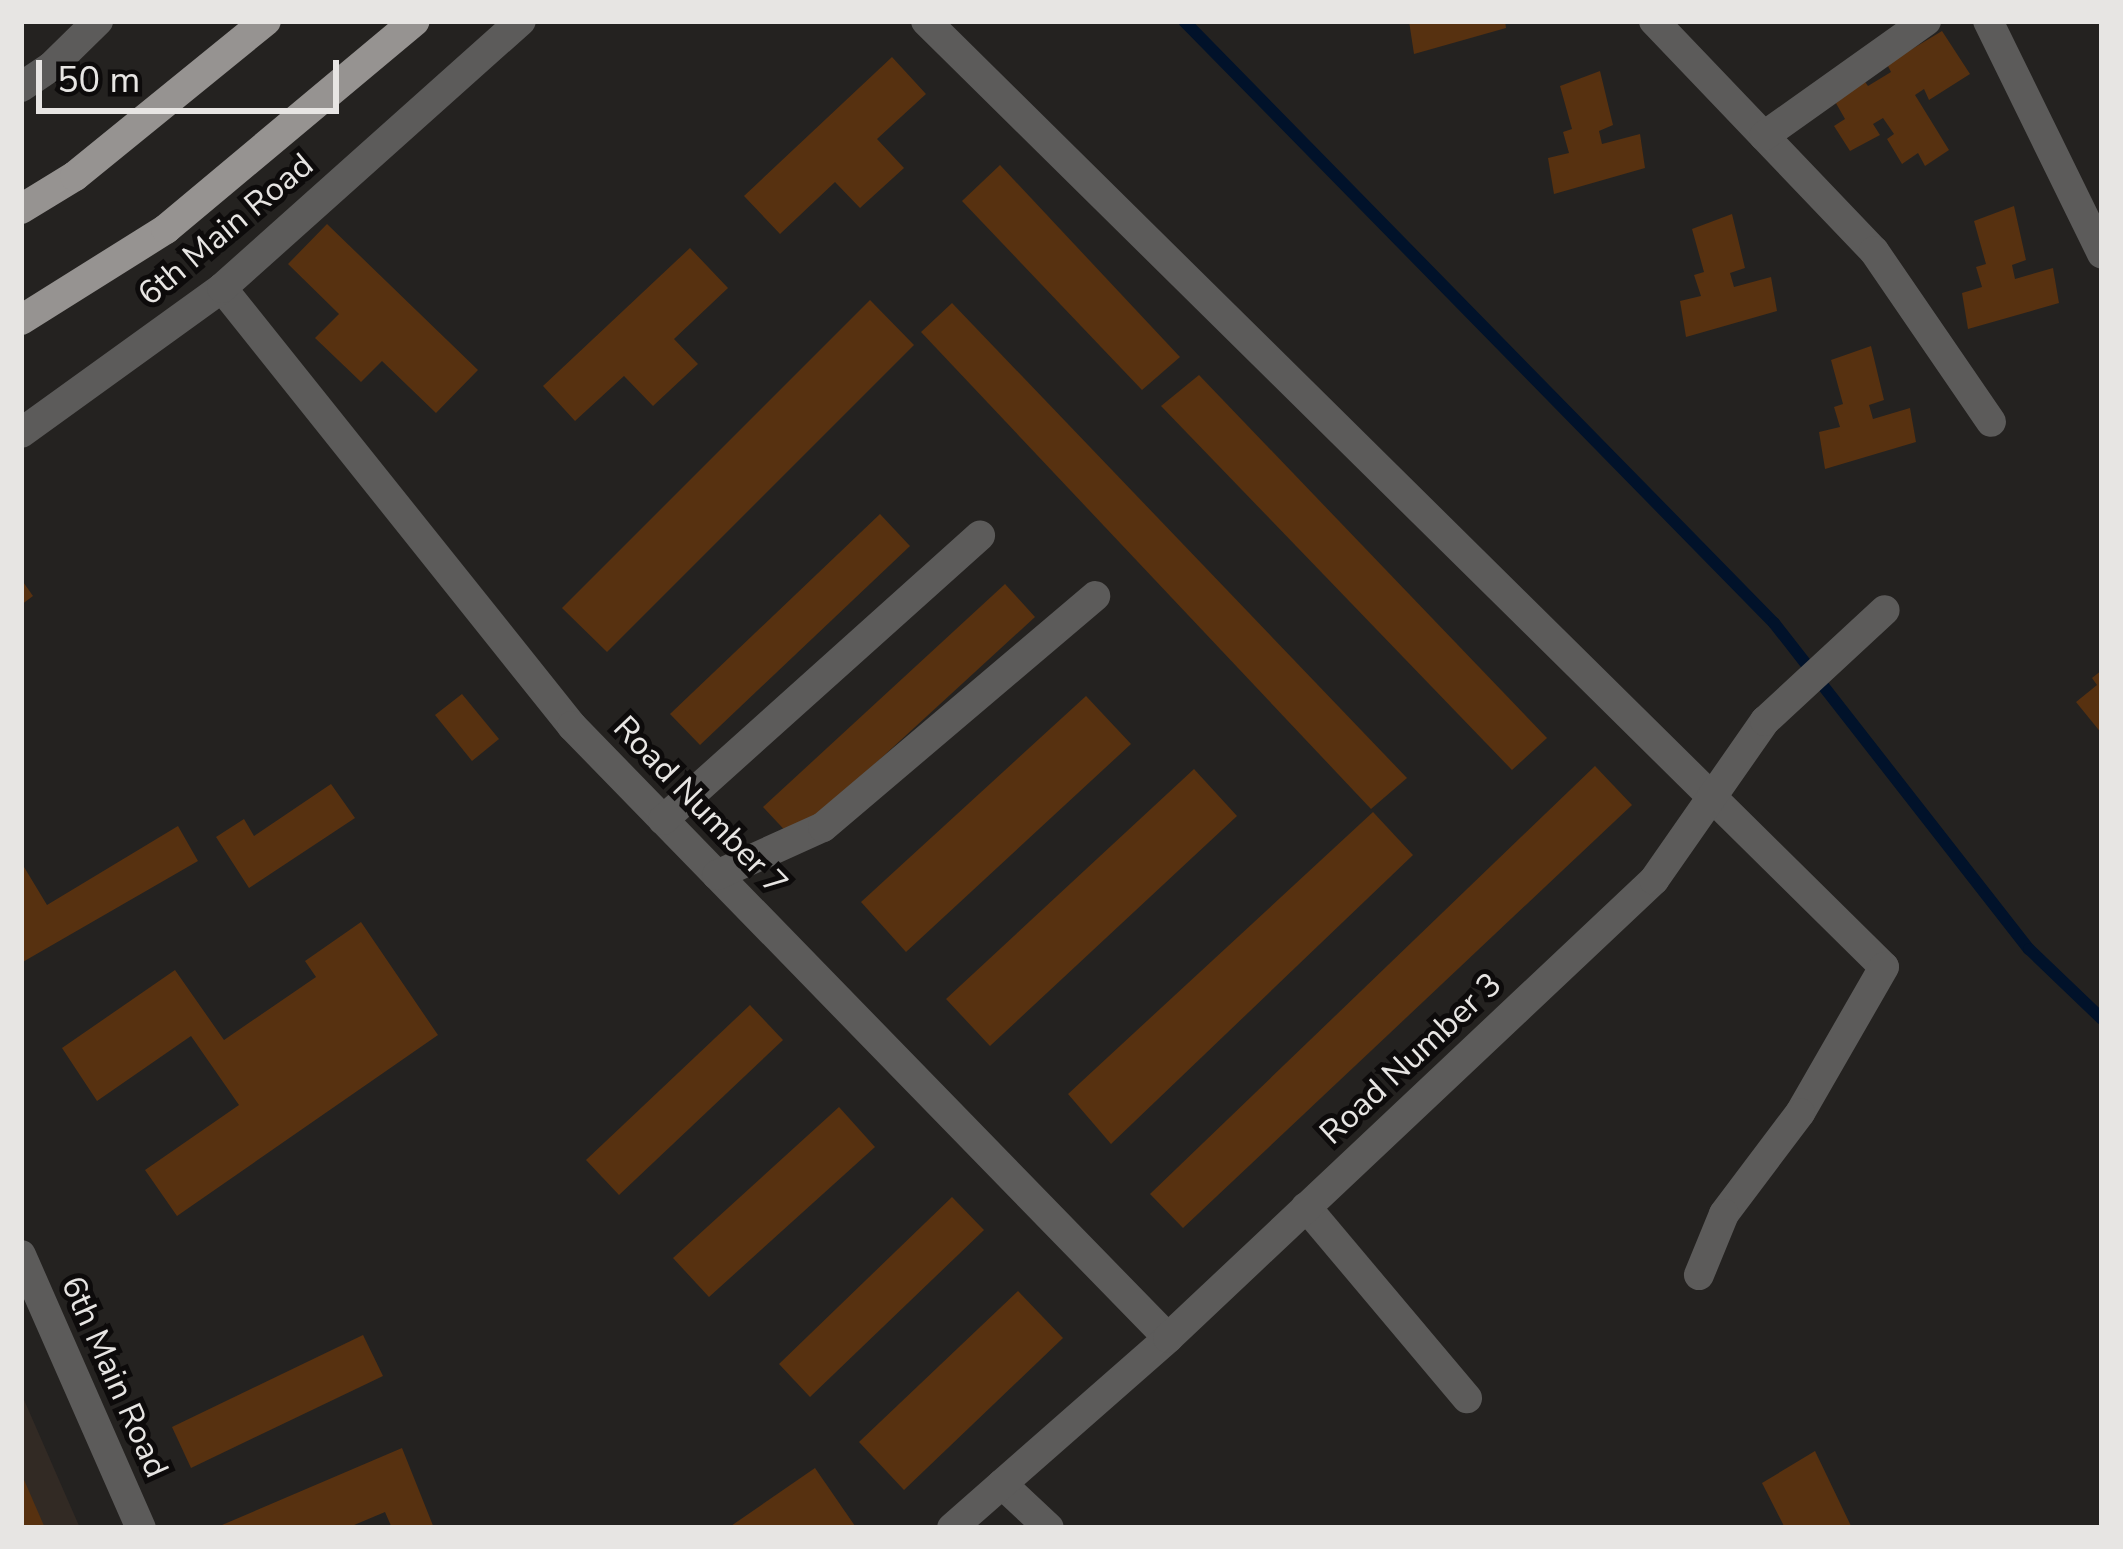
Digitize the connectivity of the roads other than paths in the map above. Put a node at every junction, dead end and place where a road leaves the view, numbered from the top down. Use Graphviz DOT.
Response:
graph roads {
  1 [pos="98,21"];
  2 [pos="266,21"];
  3 [pos="415,21"];
  4 [pos="520,21"];
  5 [pos="926,21"];
  6 [pos="1654,21"];
  7 [pos="1927,21"];
  8 [pos="1988,21"];
  9 [pos="21,87"];
  10 [pos="1763,136"];
  11 [pos="21,209"];
  12 [pos="2102,254"];
  13 [pos="222,288"];
  14 [pos="21,320"];
  15 [pos="1991,422"];
  16 [pos="21,434"];
  17 [pos="980,536"];
  18 [pos="1095,596"];
  19 [pos="1885,610"];
  20 [pos="1709,798"];
  21 [pos="663,820"];
  22 [pos="717,875"];
  23 [pos="1306,1207"];
  24 [pos="21,1255"];
  25 [pos="1699,1275"];
  26 [pos="1168,1338"];
  27 [pos="1467,1398"];
  28 [pos="1001,1484"];
  29 [pos="141,1528"];
  30 [pos="952,1528"];
  31 [pos="1049,1528"];
  1 -- 9 [label="street"];
  2 -- 11 [label="main road"];
  3 -- 14 [label="main road"];
  4 -- 13 [label="street, 6th Main Road"];
  5 -- 20 [label="street"];
  6 -- 10 [label="street"];
  7 -- 10 [label="street"];
  8 -- 12 [label="street"];
  10 -- 15 [label="street"];
  13 -- 16 [label="street, 6th Main Road"];
  13 -- 21 [label="street, Road Number 7"];
  17 -- 21 [label="street"];
  18 -- 22 [label="street"];
  19 -- 20 [label="street, Road Number 3"];
  20 -- 23 [label="street, Road Number 3"];
  20 -- 25 [label="street"];
  21 -- 22 [label="street, Road Number 7"];
  22 -- 26 [label="street, Road Number 7"];
  23 -- 26 [label="street, Road Number 3"];
  23 -- 27 [label="street"];
  24 -- 29 [label="street, 6th Main Road"];
  26 -- 28 [label="street, Road Number 3"];
  28 -- 30 [label="street, Road Number 3"];
  28 -- 31 [label="street"];
}
